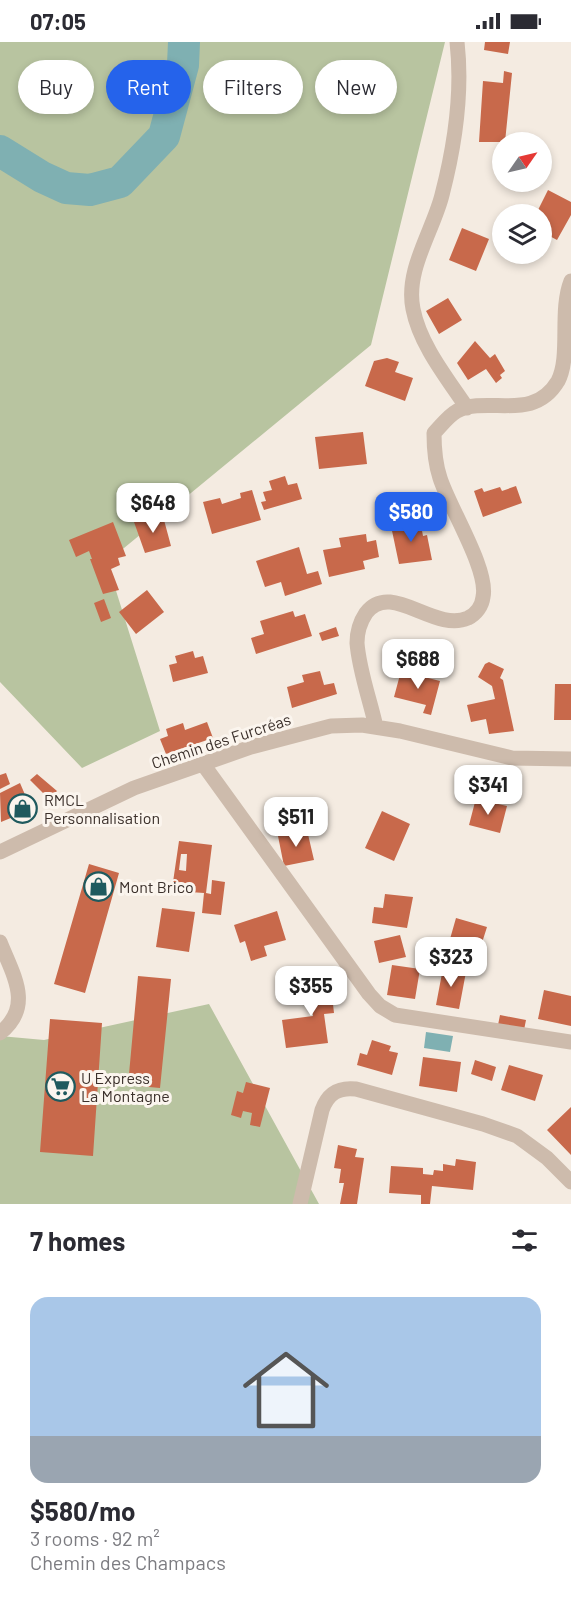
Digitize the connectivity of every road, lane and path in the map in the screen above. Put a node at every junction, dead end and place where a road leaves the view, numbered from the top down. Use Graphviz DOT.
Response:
graph roads {
  1 [pos="457,42"];
  2 [pos="571,281"];
  3 [pos="567,361"];
  4 [pos="467,408"];
  5 [pos="376,727"];
  6 [pos="571,759"];
  7 [pos="203,764"];
  8 [pos="0,852"];
  9 [pos="0,942"];
  10 [pos="0,1033"];
  11 [pos="571,1042"];
  12 [pos="571,1182"];
  13 [pos="300,1204"];
  1 -- 4 [label="street"];
  2 -- 3 [label="street"];
  3 -- 4 [label="street"];
  4 -- 5 [label="street"];
  5 -- 6 [label="street, Chemin des Furcréas"];
  5 -- 7 [label="street, Chemin des Furcréas"];
  7 -- 8 [label="street, Chemin des Furcréas"];
  7 -- 11 [label="street"];
  9 -- 10 [label="street"];
  12 -- 13 [label="street"];
}
